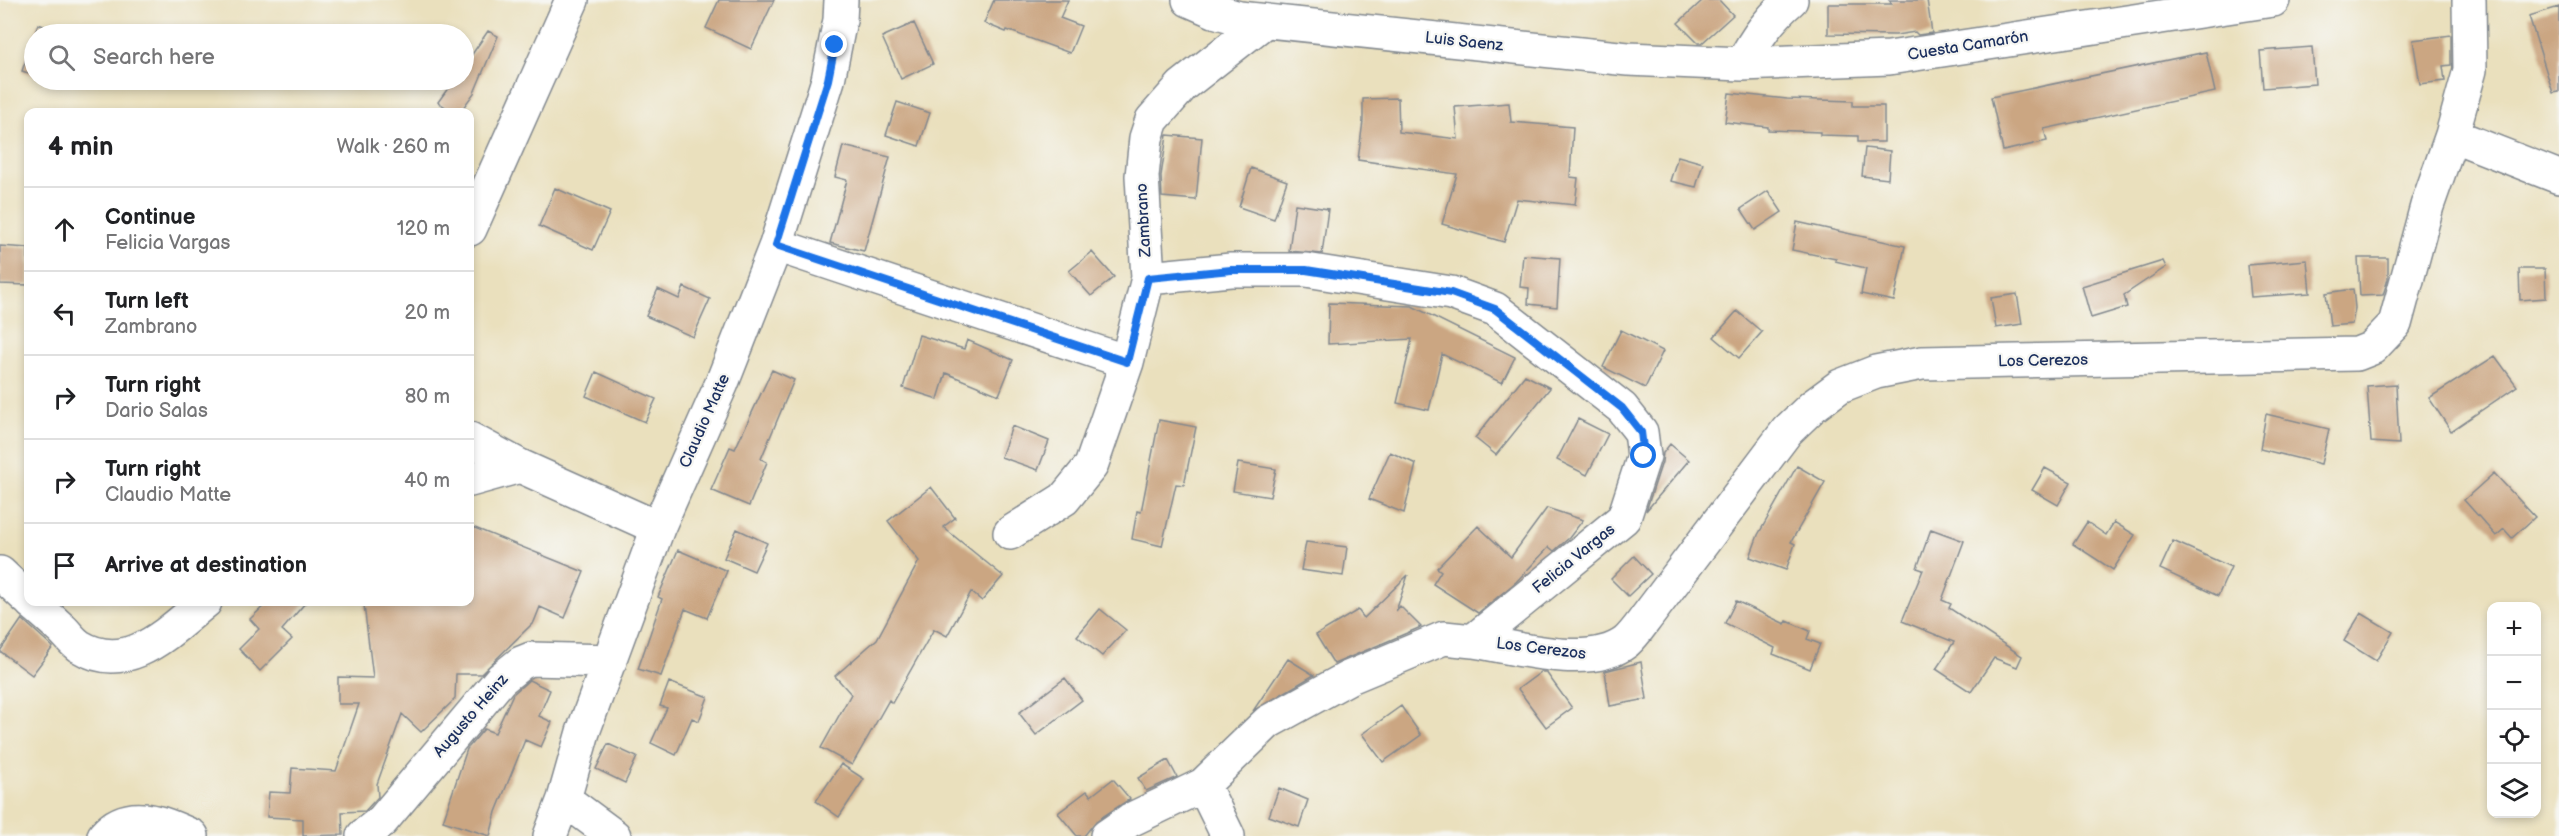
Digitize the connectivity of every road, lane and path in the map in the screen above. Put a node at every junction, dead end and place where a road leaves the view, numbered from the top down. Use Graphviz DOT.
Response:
graph roads {
  1 [pos="572,0"];
  2 [pos="841,0"];
  3 [pos="1189,0"];
  4 [pos="1791,0"];
  5 [pos="2273,0"];
  6 [pos="2469,0"];
  7 [pos="1265,21"];
  8 [pos="1742,64"];
  9 [pos="2452,135"];
  10 [pos="2559,177"];
  11 [pos="474,220"];
  12 [pos="776,245"];
  13 [pos="1148,278"];
  14 [pos="1127,362"];
  15 [pos="474,442"];
  16 [pos="520,466"];
  17 [pos="474,479"];
  18 [pos="658,528"];
  19 [pos="1010,533"];
  20 [pos="0,573"];
  21 [pos="24,595"];
  22 [pos="36,606"];
  23 [pos="200,606"];
  24 [pos="1473,641"];
  25 [pos="610,661"];
  26 [pos="1203,785"];
  27 [pos="564,799"];
  28 [pos="104,836"];
  29 [pos="192,836"];
  30 [pos="363,836"];
  31 [pos="550,836"];
  32 [pos="614,836"];
  33 [pos="1107,836"];
  34 [pos="1228,836"];
  1 -- 11 [label="street"];
  2 -- 12 [label="street, Claudio Matte"];
  3 -- 7 [label="street, Luis Saenz"];
  4 -- 8 [label="street"];
  5 -- 8 [label="street, Cuesta Camarón"];
  6 -- 9 [label="street, Los Cerezos"];
  7 -- 8 [label="street, Luis Saenz"];
  7 -- 13 [label="street, Zambrano"];
  9 -- 10 [label="street"];
  9 -- 24 [label="street, Los Cerezos"];
  12 -- 14 [label="street"];
  12 -- 18 [label="street, Claudio Matte"];
  13 -- 14 [label="street, Zambrano"];
  13 -- 24 [label="street, Felicia Vargas"];
  14 -- 19 [label="street, Zambrano"];
  15 -- 16 [label="street"];
  16 -- 17 [label="street"];
  16 -- 18 [label="street"];
  18 -- 25 [label="street, Claudio Matte"];
  20 -- 21 [label="street"];
  22 -- 23 [label="street"];
  24 -- 26 [label="street"];
  25 -- 27 [label="street, Claudio Matte"];
  25 -- 30 [label="street, Augusto Heinz"];
  26 -- 33 [label="street"];
  26 -- 34 [label="street"];
  27 -- 31 [label="street, Claudio Matte"];
  27 -- 32 [label="street"];
  28 -- 29 [label="street"];
}
